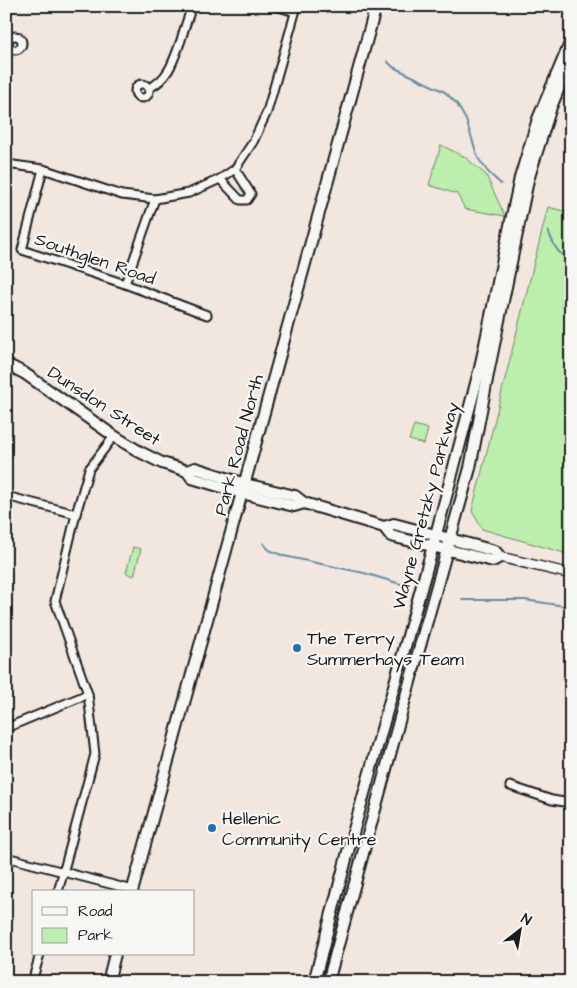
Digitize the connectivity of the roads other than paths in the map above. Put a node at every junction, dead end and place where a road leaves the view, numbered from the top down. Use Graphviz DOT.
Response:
graph roads {
  1 [pos="192,6"];
  2 [pos="276,6"];
  3 [pos="376,6"];
  4 [pos="296,9"];
  5 [pos="571,40"];
  6 [pos="571,59"];
  7 [pos="149,88"];
  8 [pos="6,164"];
  9 [pos="44,169"];
  10 [pos="234,169"];
  11 [pos="220,179"];
  12 [pos="155,199"];
  13 [pos="125,284"];
  14 [pos="207,315"];
  15 [pos="6,364"];
  16 [pos="114,436"];
  17 [pos="244,489"];
  18 [pos="6,496"];
  19 [pos="76,514"];
  20 [pos="384,527"];
  21 [pos="435,535"];
  22 [pos="450,539"];
  23 [pos="433,546"];
  24 [pos="447,550"];
  25 [pos="500,557"];
  26 [pos="571,574"];
  27 [pos="88,694"];
  28 [pos="6,720"];
  29 [pos="8,728"];
  30 [pos="510,786"];
  31 [pos="571,803"];
  32 [pos="6,857"];
  33 [pos="64,872"];
  34 [pos="59,890"];
  35 [pos="128,890"];
  36 [pos="132,890"];
  37 [pos="39,956"];
  38 [pos="114,956"];
  39 [pos="32,982"];
  40 [pos="108,982"];
  41 [pos="314,982"];
  42 [pos="328,982"];
  1 -- 7 [label="street"];
  2 -- 4 [label="street"];
  3 -- 17 [label="main road, Park Road North"];
  4 -- 10 [label="street"];
  5 -- 21 [label="main road, Wayne Gretzky Parkway"];
  6 -- 22 [label="main road, Wayne Gretzky Parkway"];
  8 -- 9 [label="street"];
  9 -- 12 [label="street"];
  9 -- 13 [label="street, Southglen Road"];
  10 -- 11 [label="street"];
  10 -- 11 [label="street"];
  11 -- 12 [label="street"];
  12 -- 13 [label="street"];
  13 -- 14 [label="street, Southglen Road"];
  15 -- 16 [label="main road, Dunsdon Street"];
  16 -- 17 [label="main road, Dunsdon Street"];
  16 -- 19 [label="street"];
  17 -- 20 [label="main road, Dunsdon Street"];
  17 -- 36 [label="main road, Park Road North"];
  18 -- 19 [label="street"];
  19 -- 27 [label="street"];
  20 -- 21 [label="main road, Dunsdon Street"];
  20 -- 23 [label="main road, Dunsdon Street"];
  21 -- 22 [label="main road, Dunsdon Street"];
  21 -- 23 [label="main road, Wayne Gretzky Parkway"];
  22 -- 24 [label="main road, Wayne Gretzky Parkway"];
  22 -- 25 [label="main road, Dunsdon Street"];
  23 -- 24 [label="main road, Dunsdon Street"];
  23 -- 41 [label="main road, Wayne Gretzky Parkway"];
  24 -- 25 [label="main road, Dunsdon Street"];
  24 -- 42 [label="main road, Wayne Gretzky Parkway"];
  25 -- 26 [label="street, Dunsdon Street"];
  27 -- 29 [label="street"];
  27 -- 33 [label="street"];
  28 -- 29 [label="street"];
  30 -- 31 [label="street"];
  32 -- 33 [label="street"];
  33 -- 34 [label="street"];
  33 -- 35 [label="street"];
  37 -- 39 [label="street"];
  38 -- 40 [label="main road"];
}
